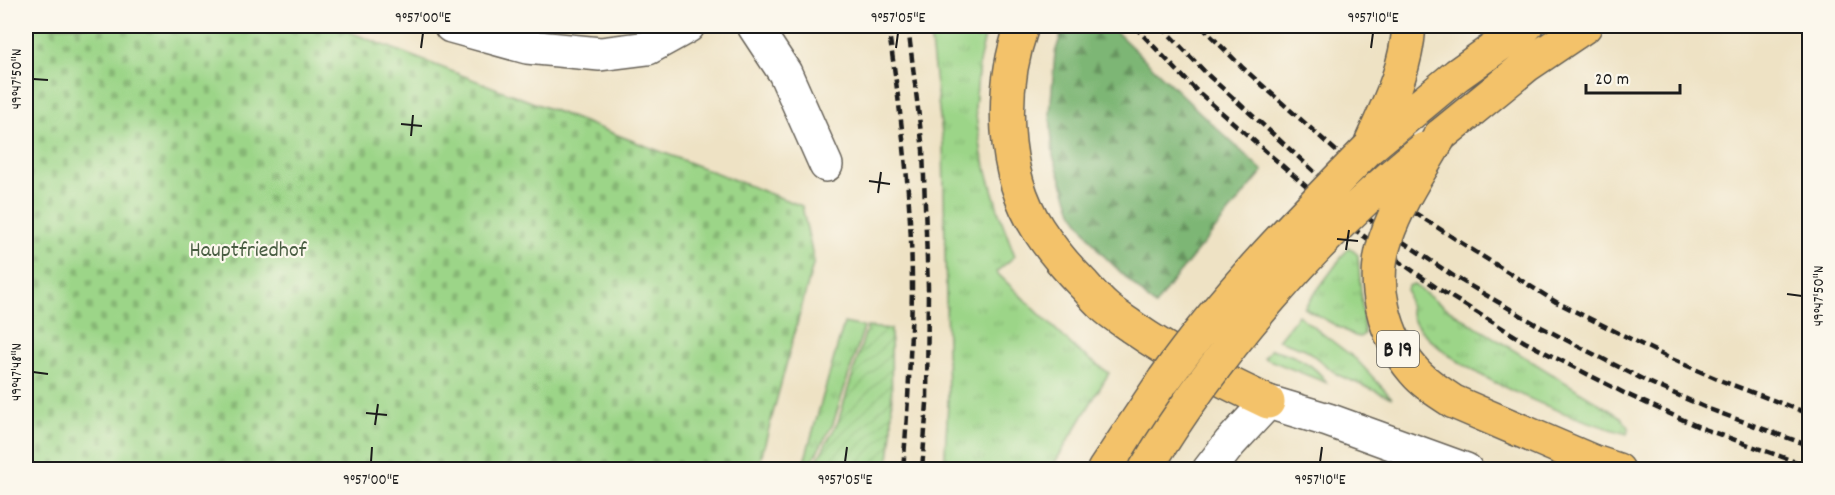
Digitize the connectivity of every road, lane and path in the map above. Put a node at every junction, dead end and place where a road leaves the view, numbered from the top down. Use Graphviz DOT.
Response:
graph roads {
  1 [pos="451,26"];
  2 [pos="688,26"];
  3 [pos="754,26"];
  4 [pos="1022,26"];
  5 [pos="1409,26"];
  6 [pos="1526,26"];
  7 [pos="1585,26"];
  8 [pos="1440,136"];
  9 [pos="1369,148"];
  10 [pos="826,165"];
  11 [pos="1268,402"];
  12 [pos="1606,466"];
  13 [pos="1104,470"];
  14 [pos="1145,470"];
  15 [pos="1209,470"];
  16 [pos="1466,470"];
  1 -- 2 [label="street"];
  3 -- 10 [label="street"];
  4 -- 11 [label="highway"];
  5 -- 9 [label="highway"];
  6 -- 9 [label="highway"];
  7 -- 8 [label="highway, B 19"];
  8 -- 12 [label="highway, B 19, bridge"];
  8 -- 14 [label="highway, B 19, bridge"];
  9 -- 13 [label="highway, bridge"];
  11 -- 15 [label="street"];
  11 -- 16 [label="street"];
}
